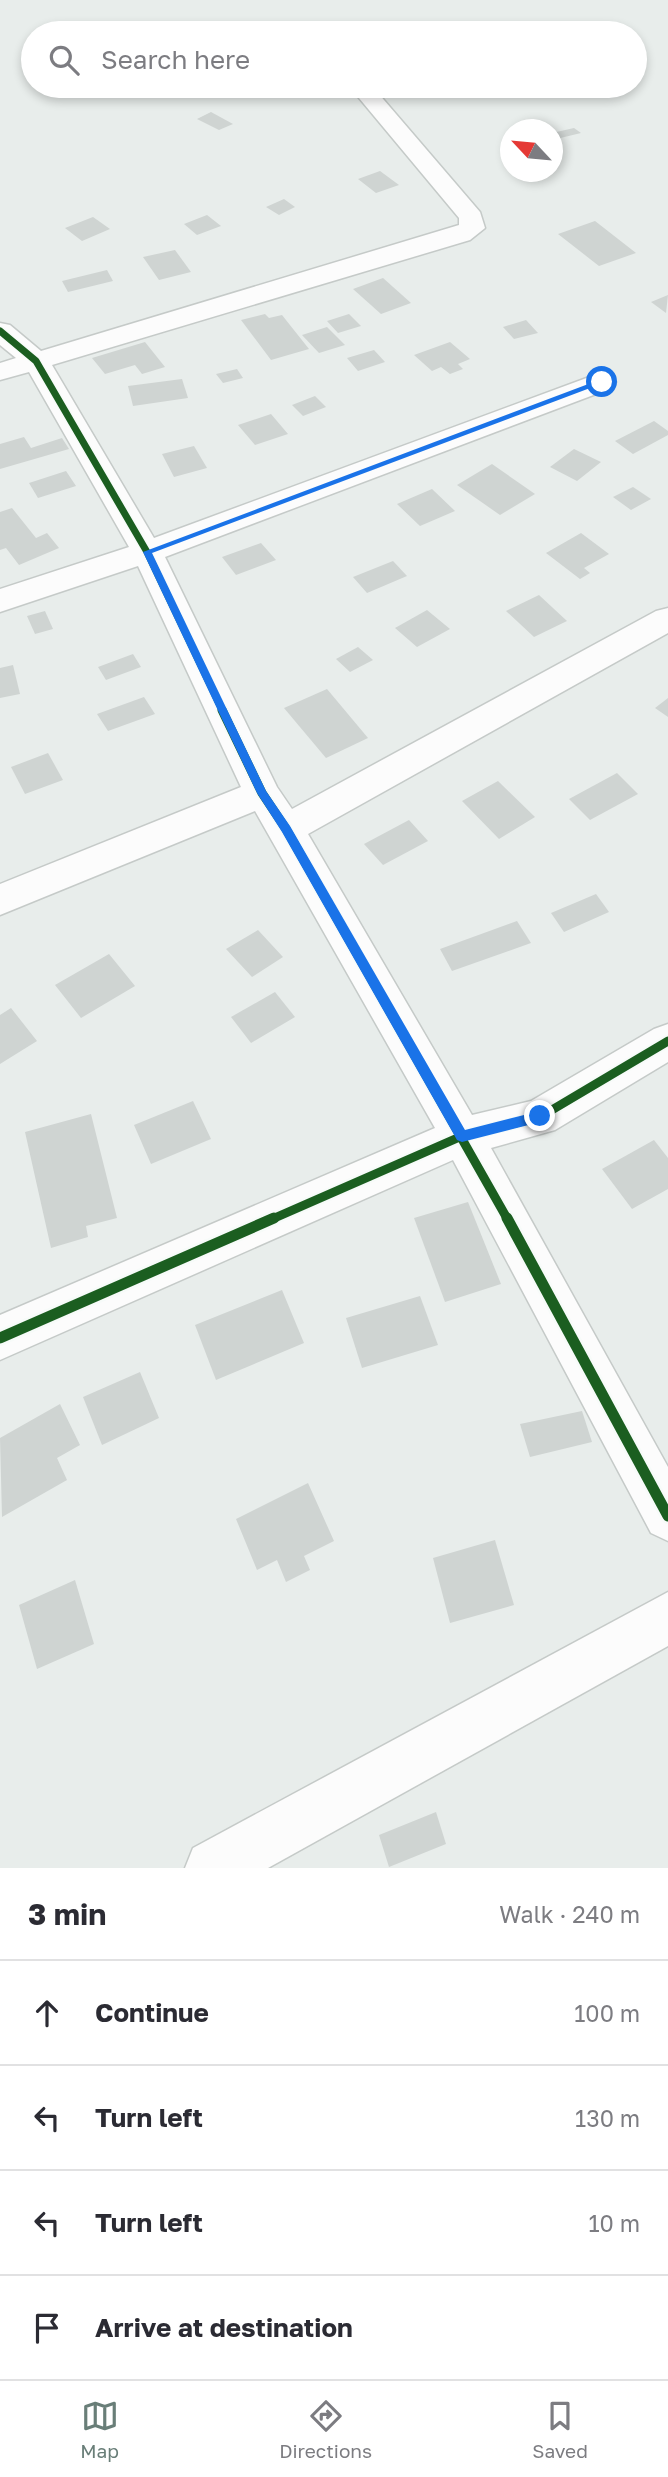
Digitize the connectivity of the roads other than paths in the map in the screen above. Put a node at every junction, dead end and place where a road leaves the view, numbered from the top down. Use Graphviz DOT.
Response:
graph roads {
  1 [pos="370,98"];
  2 [pos="0,331"];
  3 [pos="36,360"];
  4 [pos="0,372"];
  5 [pos="602,382"];
  6 [pos="147,552"];
  7 [pos="0,601"];
  8 [pos="668,620"];
  9 [pos="262,793"];
  10 [pos="286,829"];
  11 [pos="0,900"];
  12 [pos="668,1041"];
  13 [pos="462,1136"];
  14 [pos="0,1338"];
  15 [pos="668,1517"];
  16 [pos="668,1618"];
  17 [pos="213,1868"];
  1 -- 3 [label="street"];
  2 -- 3 [label="street"];
  3 -- 4 [label="street"];
  3 -- 6 [label="street"];
  5 -- 6 [label="street"];
  6 -- 7 [label="street"];
  6 -- 9 [label="street"];
  8 -- 10 [label="street"];
  9 -- 10 [label="street"];
  9 -- 11 [label="street"];
  10 -- 13 [label="street"];
  12 -- 13 [label="street"];
  13 -- 14 [label="street"];
  13 -- 15 [label="street"];
  16 -- 17 [label="street"];
}
